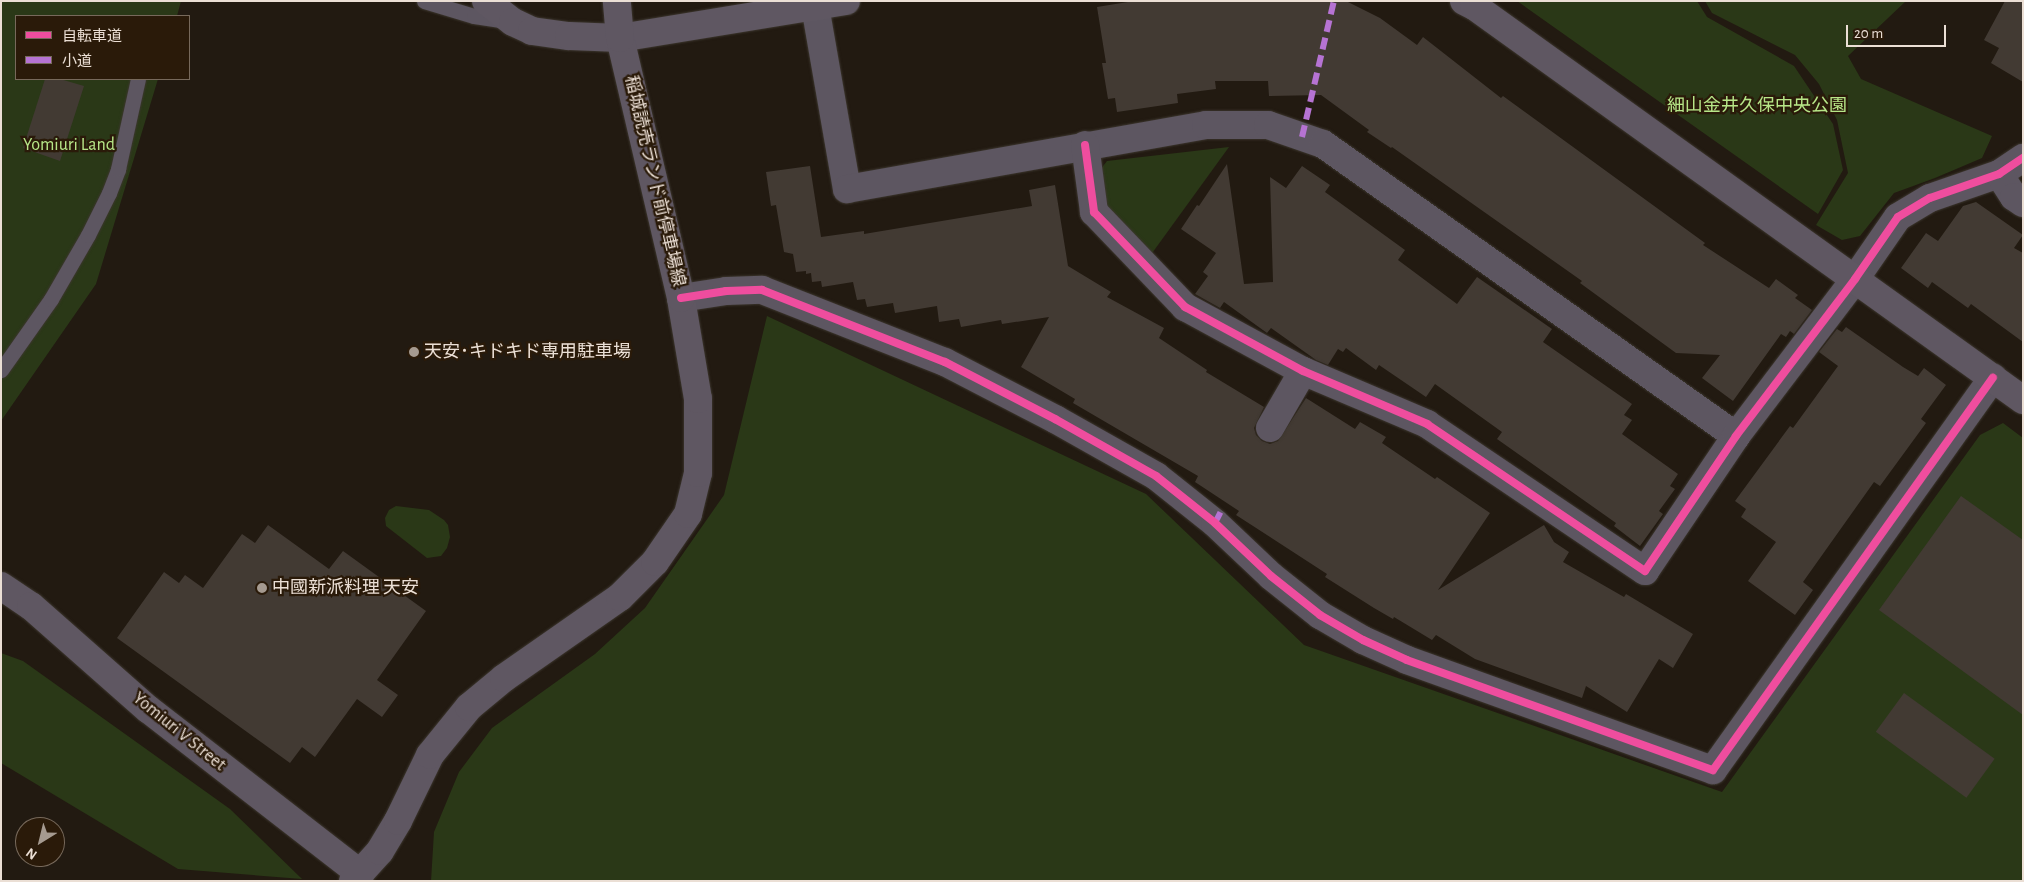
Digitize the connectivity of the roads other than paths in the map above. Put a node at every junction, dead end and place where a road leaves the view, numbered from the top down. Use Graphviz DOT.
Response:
graph roads {
  1 [pos="424,1"];
  2 [pos="486,1"];
  3 [pos="616,1"];
  4 [pos="846,1"];
  5 [pos="1464,1"];
  6 [pos="815,6"];
  7 [pos="513,22"];
  8 [pos="620,38"];
  9 [pos="138,80"];
  10 [pos="1085,145"];
  11 [pos="2023,158"];
  12 [pos="1999,174"];
  13 [pos="2023,203"];
  14 [pos="1855,279"];
  15 [pos="681,298"];
  16 [pos="1,370"];
  17 [pos="1303,371"];
  18 [pos="1993,378"];
  19 [pos="2023,400"];
  20 [pos="1270,428"];
  21 [pos="1736,436"];
  22 [pos="1,586"];
  23 [pos="357,877"];
  1 -- 7 [label="lane"];
  2 -- 7 [label="street"];
  3 -- 8 [label="street, 稲城読売ランド前停車場線"];
  4 -- 6 [label="street"];
  5 -- 14 [label="street"];
  6 -- 8 [label="street"];
  6 -- 10 [label="street"];
  7 -- 8 [label="street"];
  8 -- 15 [label="street, 稲城読売ランド前停車場線"];
  9 -- 16 [label="lane"];
  10 -- 17 [label="street"];
  10 -- 21 [label="street"];
  11 -- 12 [label="street"];
  12 -- 13 [label="street"];
  12 -- 14 [label="street"];
  14 -- 18 [label="street"];
  14 -- 21 [label="street"];
  15 -- 18 [label="street"];
  15 -- 23 [label="street, 稲城読売ランド前停車場線"];
  17 -- 20 [label="street"];
  17 -- 21 [label="street"];
  18 -- 19 [label="street"];
  22 -- 23 [label="street, Yomiuri V Street"];
}
